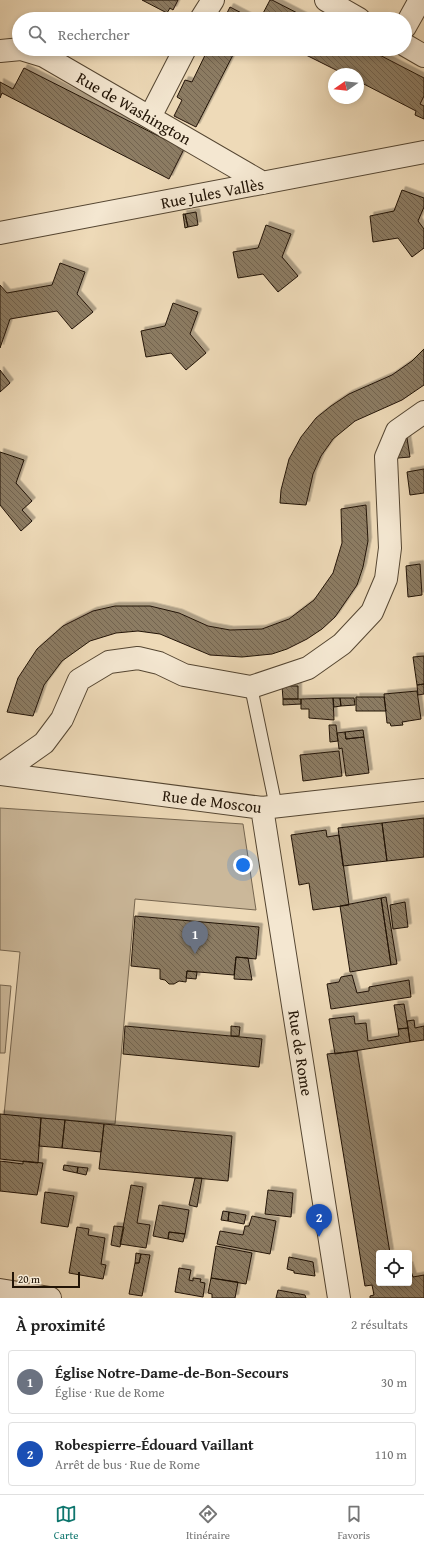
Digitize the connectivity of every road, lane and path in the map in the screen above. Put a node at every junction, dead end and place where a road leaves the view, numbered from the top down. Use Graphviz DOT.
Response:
graph roads {
  1 [pos="213,0"];
  2 [pos="326,0"];
  3 [pos="420,0"];
  4 [pos="205,12"];
  5 [pos="347,12"];
  6 [pos="412,14"];
  7 [pos="412,49"];
  8 [pos="12,50"];
  9 [pos="0,51"];
  10 [pos="44,56"];
  11 [pos="181,56"];
  12 [pos="424,56"];
  13 [pos="150,117"];
  14 [pos="424,152"];
  15 [pos="263,183"];
  16 [pos="0,233"];
  17 [pos="424,412"];
  18 [pos="252,687"];
  19 [pos="0,774"];
  20 [pos="424,790"];
  21 [pos="269,808"];
  22 [pos="0,1290"];
  23 [pos="50,1298"];
  24 [pos="340,1298"];
  1 -- 4 [label="street"];
  2 -- 5 [label="street"];
  3 -- 6 [label="street"];
  7 -- 12 [label="street"];
  8 -- 9 [label="street, Rue de Washington"];
  10 -- 13 [label="street, Rue de Washington"];
  11 -- 13 [label="street"];
  13 -- 15 [label="street, Rue de Washington"];
  14 -- 15 [label="street, Rue Jules Vallès"];
  15 -- 16 [label="street, Rue Jules Vallès"];
  17 -- 18 [label="street"];
  18 -- 19 [label="street"];
  18 -- 21 [label="lane"];
  19 -- 21 [label="street, Rue de Moscou"];
  20 -- 21 [label="street, Rue de Moscou"];
  21 -- 24 [label="street, Rue de Rome"];
  22 -- 23 [label="street"];
}
